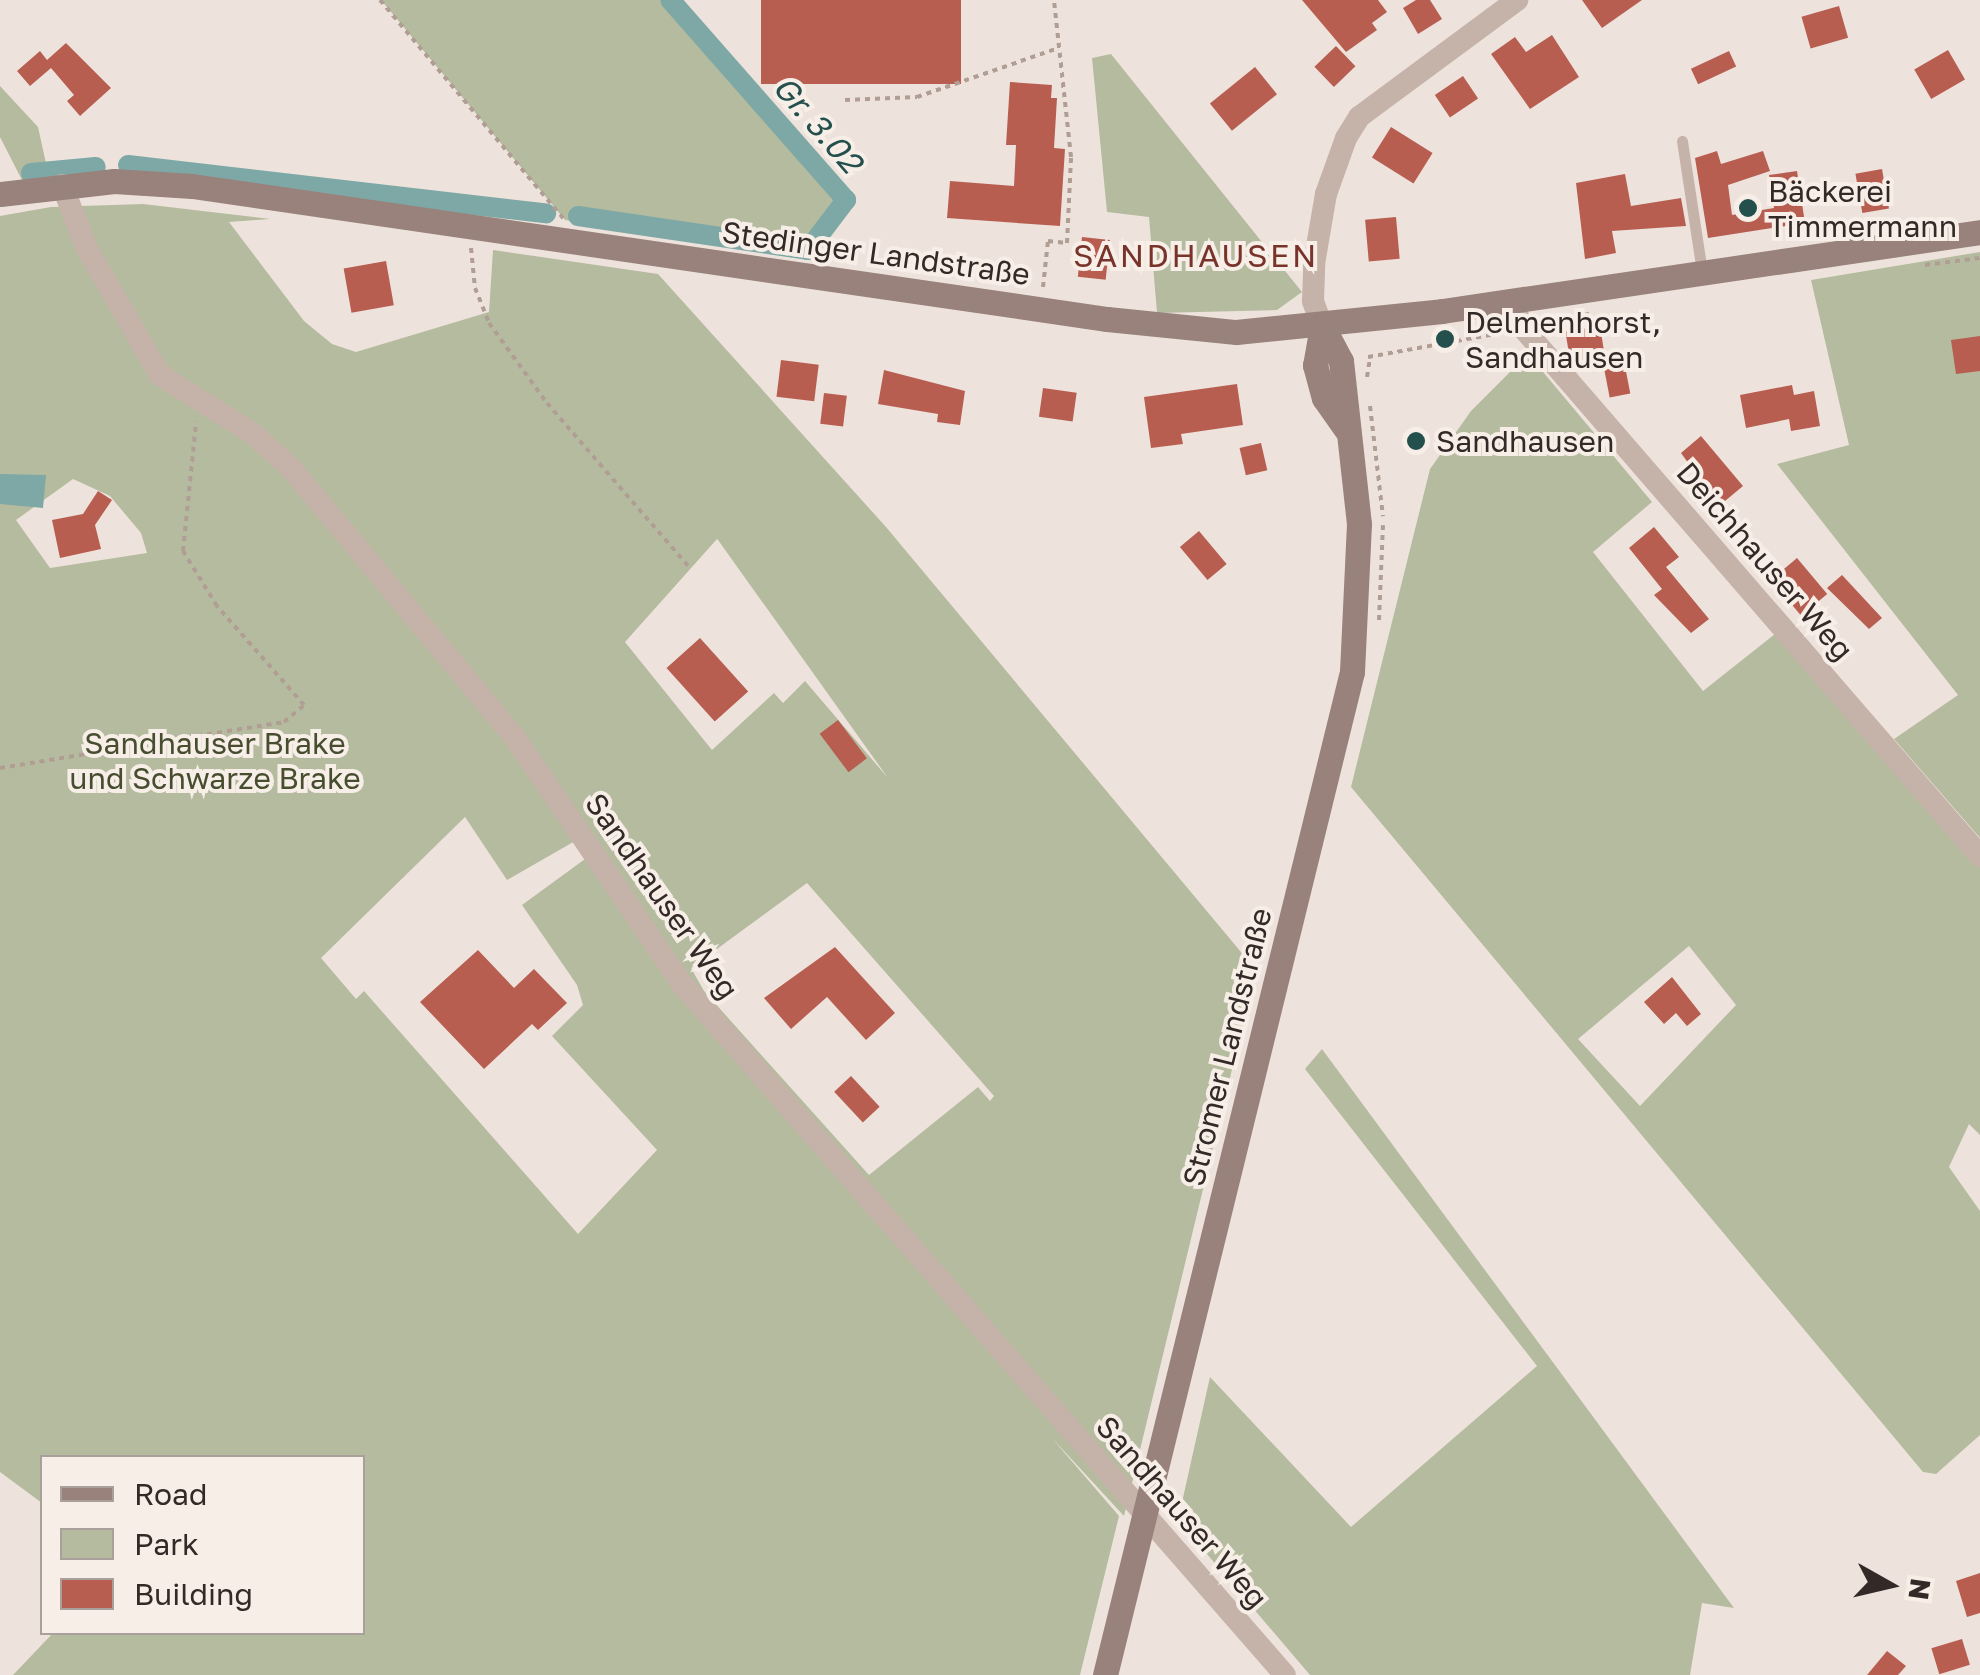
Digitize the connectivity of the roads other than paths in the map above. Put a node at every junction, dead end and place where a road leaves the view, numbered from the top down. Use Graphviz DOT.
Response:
graph roads {
  1 [pos="1517,0"];
  2 [pos="1682,141"];
  3 [pos="62,185"];
  4 [pos="0,194"];
  5 [pos="1980,232"];
  6 [pos="1702,271"];
  7 [pos="1512,300"];
  8 [pos="1322,326"];
  9 [pos="1980,856"];
  10 [pos="1144,1512"];
  11 [pos="1105,1675"];
  12 [pos="1284,1675"];
  1 -- 8 [label="street"];
  2 -- 6 [label="lane"];
  3 -- 4 [label="main road, Stedinger Landstraße"];
  3 -- 8 [label="main road, Stedinger Landstraße"];
  3 -- 10 [label="street, Sandhauser Weg"];
  5 -- 6 [label="main road, Stedinger Landstraße"];
  6 -- 7 [label="main road, Stedinger Landstraße"];
  7 -- 8 [label="main road, Stedinger Landstraße"];
  7 -- 9 [label="street, Deichhauser Weg"];
  8 -- 10 [label="main road, Stromer Landstraße"];
  10 -- 11 [label="main road, Stromer Landstraße"];
  10 -- 12 [label="street, Sandhauser Weg"];
}
